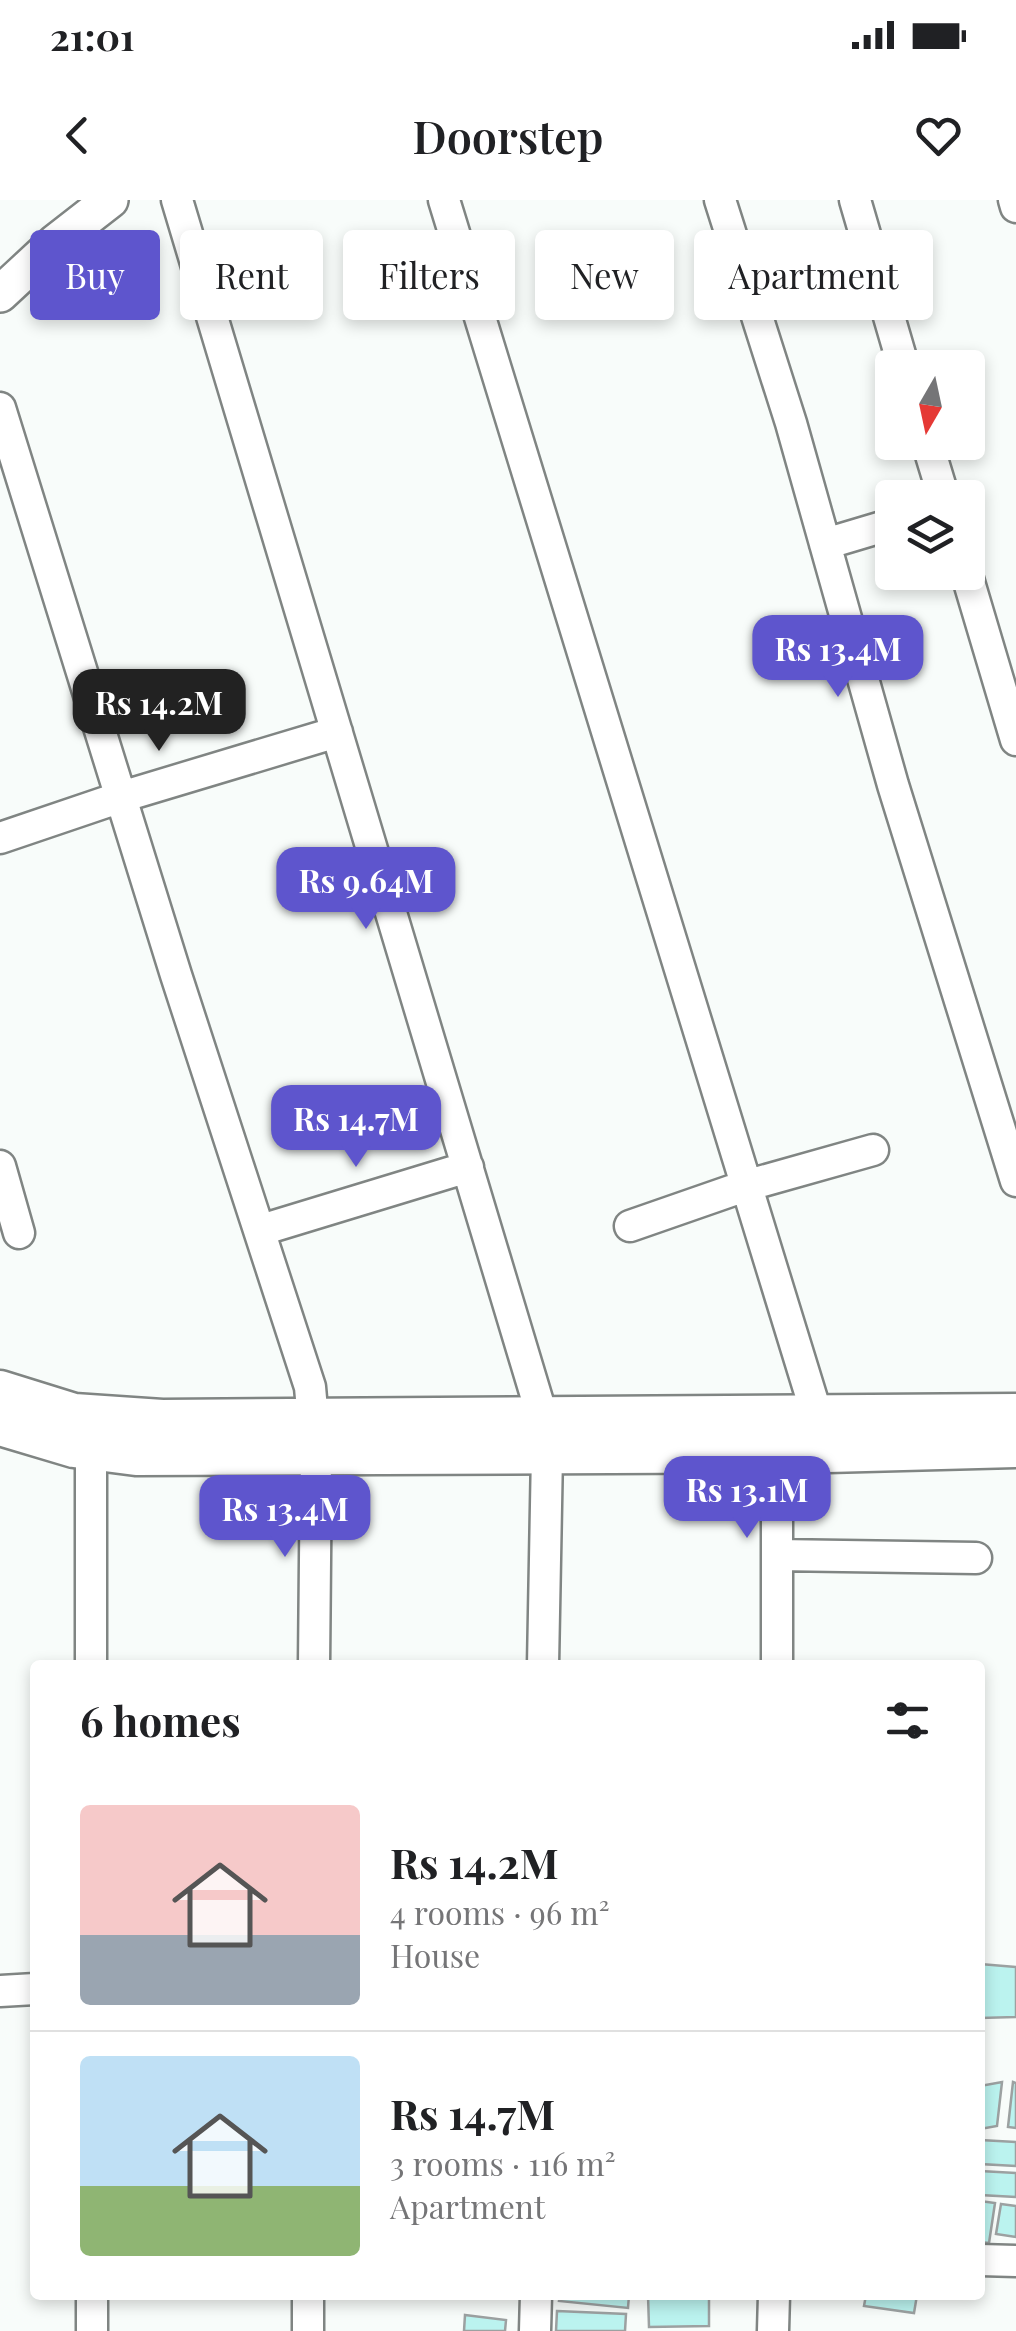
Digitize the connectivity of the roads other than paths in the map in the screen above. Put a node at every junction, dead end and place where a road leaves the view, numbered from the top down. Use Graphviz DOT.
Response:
graph roads {
  1 [pos="110,200"];
  2 [pos="177,200"];
  3 [pos="444,200"];
  4 [pos="720,200"];
  5 [pos="856,200"];
  6 [pos="0,294"];
  7 [pos="899,350"];
  8 [pos="0,408"];
  9 [pos="875,529"];
  10 [pos="825,544"];
  11 [pos="971,590"];
  12 [pos="338,732"];
  13 [pos="1016,740"];
  14 [pos="121,797"];
  15 [pos="0,838"];
  16 [pos="872,1150"];
  17 [pos="0,1166"];
  18 [pos="468,1167"];
  19 [pos="1016,1181"];
  20 [pos="744,1186"];
  21 [pos="630,1226"];
  22 [pos="261,1230"];
  23 [pos="19,1234"];
  24 [pos="0,1391"];
  25 [pos="1016,1414"];
  26 [pos="0,1425"];
  27 [pos="778,1434"];
  28 [pos="823,1434"];
  29 [pos="545,1436"];
  30 [pos="315,1438"];
  31 [pos="1016,1447"];
  32 [pos="91,1450"];
  33 [pos="777,1556"];
  34 [pos="976,1558"];
  35 [pos="91,1660"];
  36 [pos="314,1660"];
  37 [pos="544,1660"];
  38 [pos="776,1660"];
  39 [pos="30,1990"];
  40 [pos="0,1991"];
  41 [pos="985,2260"];
  42 [pos="1016,2261"];
  43 [pos="92,2300"];
  44 [pos="308,2300"];
  45 [pos="536,2300"];
  46 [pos="774,2300"];
  47 [pos="92,2331"];
  48 [pos="308,2331"];
  49 [pos="535,2331"];
  50 [pos="773,2331"];
  1 -- 6 [label="street"];
  2 -- 12 [label="street"];
  3 -- 20 [label="street"];
  4 -- 10 [label="street"];
  5 -- 7 [label="street"];
  8 -- 14 [label="street"];
  9 -- 10 [label="street"];
  10 -- 19 [label="street"];
  11 -- 13 [label="street"];
  12 -- 14 [label="street"];
  12 -- 18 [label="street"];
  14 -- 15 [label="street"];
  14 -- 22 [label="street"];
  16 -- 20 [label="street"];
  17 -- 23 [label="street"];
  18 -- 22 [label="street"];
  18 -- 29 [label="street"];
  20 -- 21 [label="street"];
  20 -- 28 [label="street"];
  22 -- 30 [label="street"];
  24 -- 30 [label="main road"];
  25 -- 28 [label="main road"];
  26 -- 32 [label="main road"];
  27 -- 28 [label="main road"];
  27 -- 29 [label="main road"];
  27 -- 33 [label="street"];
  28 -- 31 [label="main road"];
  29 -- 30 [label="main road"];
  29 -- 37 [label="street"];
  30 -- 32 [label="main road"];
  30 -- 36 [label="street"];
  32 -- 35 [label="street"];
  33 -- 34 [label="street"];
  33 -- 38 [label="street"];
  39 -- 40 [label="street"];
  41 -- 42 [label="street"];
  43 -- 47 [label="street"];
  44 -- 48 [label="street"];
  45 -- 49 [label="street"];
  46 -- 50 [label="street"];
}
